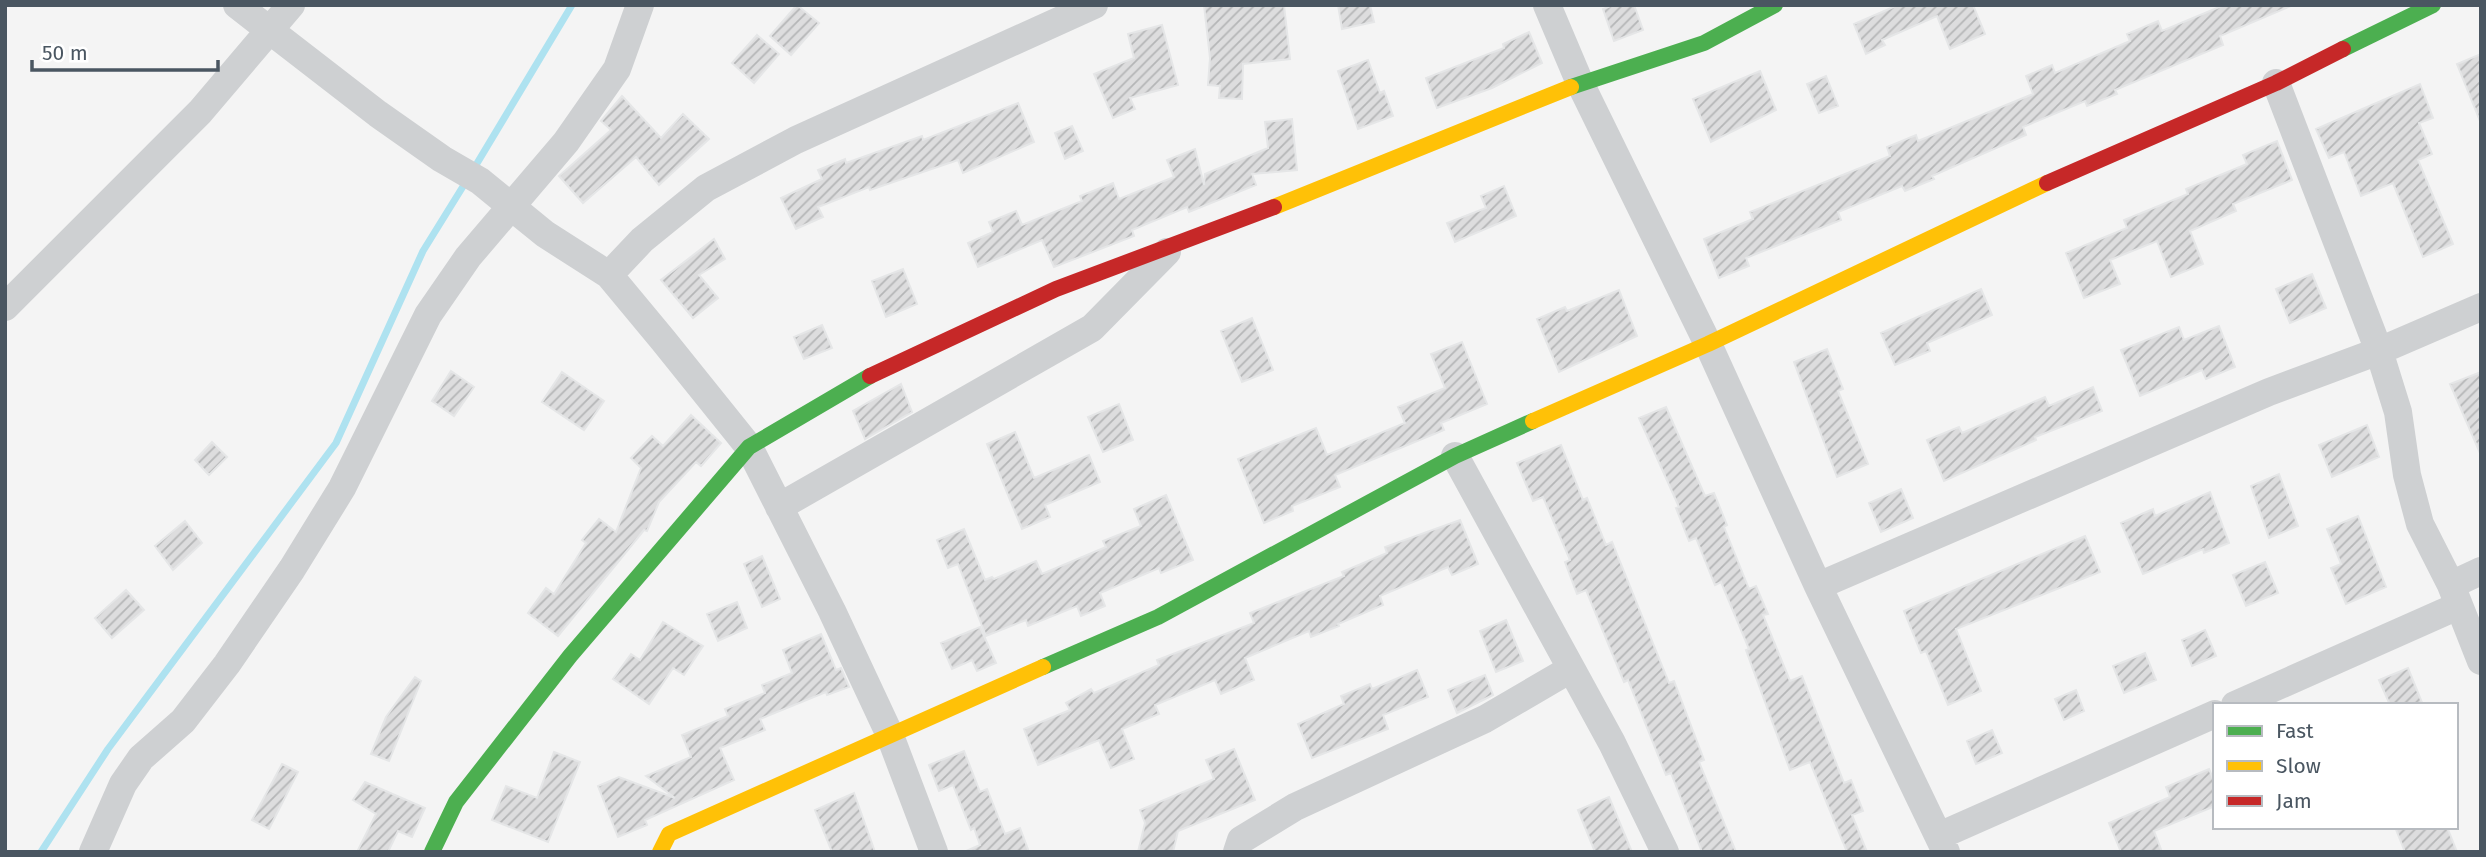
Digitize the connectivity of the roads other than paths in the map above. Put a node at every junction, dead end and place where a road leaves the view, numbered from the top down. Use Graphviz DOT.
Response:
graph roads {
  1 [pos="237,5"];
  2 [pos="291,5"];
  3 [pos="640,5"];
  4 [pos="1094,5"];
  5 [pos="1546,5"];
  6 [pos="1775,5"];
  7 [pos="2432,5"];
  8 [pos="267,31"];
  9 [pos="1580,83"];
  10 [pos="2276,83"];
  11 [pos="509,206"];
  12 [pos="1172,248"];
  13 [pos="609,275"];
  14 [pos="5,307"];
  15 [pos="2481,307"];
  16 [pos="1708,344"];
  17 [pos="2379,351"];
  18 [pos="749,447"];
  19 [pos="1455,456"];
  20 [pos="779,507"];
  21 [pos="2481,571"];
  22 [pos="1818,586"];
  23 [pos="2454,595"];
  24 [pos="2481,661"];
  25 [pos="1569,670"];
  26 [pos="2239,703"];
  27 [pos="2213,714"];
  28 [pos="889,733"];
  29 [pos="1943,844"];
  30 [pos="93,852"];
  31 [pos="432,852"];
  32 [pos="660,852"];
  33 [pos="934,852"];
  34 [pos="1237,852"];
  35 [pos="1665,852"];
  1 -- 8 [label="street"];
  2 -- 8 [label="street"];
  3 -- 11 [label="street"];
  4 -- 13 [label="street"];
  5 -- 9 [label="street"];
  6 -- 9 [label="street"];
  7 -- 10 [label="street"];
  8 -- 11 [label="street"];
  8 -- 14 [label="street"];
  9 -- 12 [label="street"];
  9 -- 16 [label="street"];
  10 -- 16 [label="street"];
  10 -- 17 [label="street"];
  11 -- 13 [label="street"];
  11 -- 30 [label="street"];
  12 -- 18 [label="street"];
  12 -- 20 [label="street"];
  13 -- 18 [label="street"];
  15 -- 17 [label="street"];
  16 -- 19 [label="street"];
  16 -- 22 [label="street"];
  17 -- 22 [label="street"];
  17 -- 23 [label="street"];
  18 -- 20 [label="street"];
  18 -- 31 [label="street"];
  19 -- 25 [label="street"];
  19 -- 28 [label="street"];
  20 -- 28 [label="street"];
  21 -- 23 [label="street"];
  22 -- 29 [label="street"];
  23 -- 24 [label="street"];
  23 -- 26 [label="street"];
  25 -- 34 [label="street"];
  25 -- 35 [label="street"];
  27 -- 29 [label="street"];
  28 -- 32 [label="street"];
  28 -- 33 [label="street"];
}
